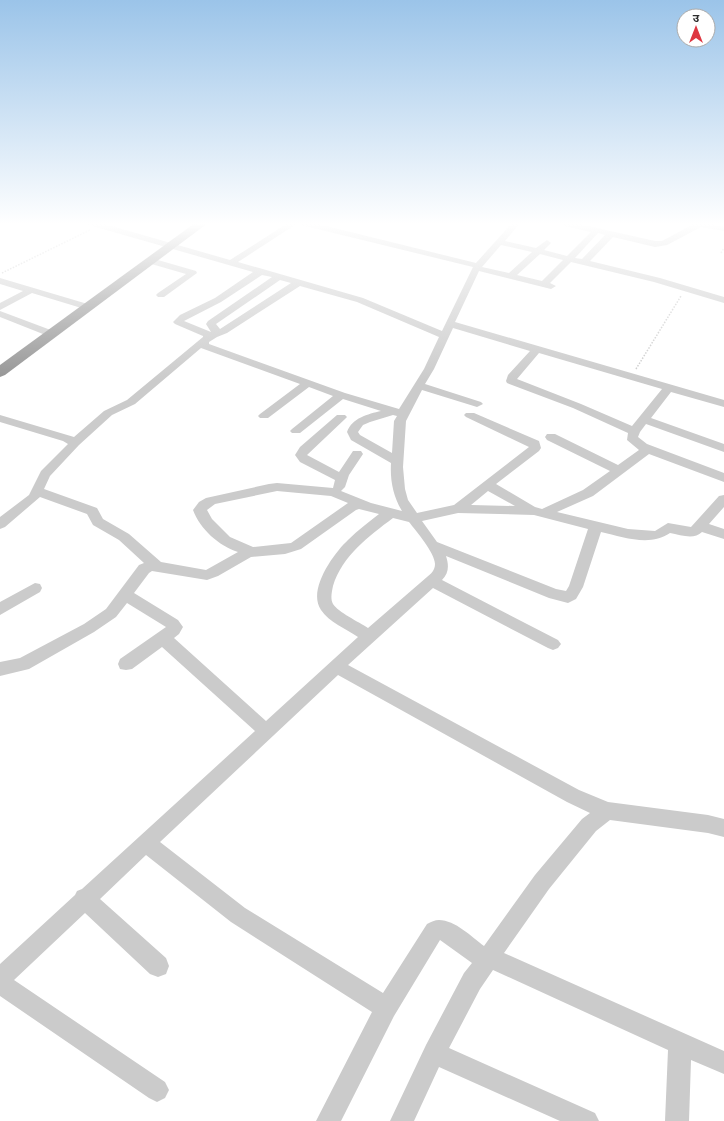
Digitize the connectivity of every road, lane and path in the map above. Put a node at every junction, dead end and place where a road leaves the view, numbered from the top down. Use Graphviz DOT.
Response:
graph roads {
  1 [pos="131,275"];
  2 [pos="190,275"];
  3 [pos="255,275"];
  4 [pos="472,275"];
  5 [pos="555,275"];
  6 [pos="634,275"];
  7 [pos="280,276"];
  8 [pos="511,276"];
  9 [pos="0,281"];
  10 [pos="299,282"];
  11 [pos="686,289"];
  12 [pos="31,290"];
  13 [pos="161,295"];
  14 [pos="724,300"];
  15 [pos="0,307"];
  16 [pos="88,307"];
  17 [pos="0,314"];
  18 [pos="448,330"];
  19 [pos="52,334"];
  20 [pos="209,338"];
  21 [pos="537,350"];
  22 [pos="0,372"];
  23 [pos="631,377"];
  24 [pos="308,383"];
  25 [pos="420,386"];
  26 [pos="669,388"];
  27 [pos="341,395"];
  28 [pos="477,404"];
  29 [pos="724,404"];
  30 [pos="398,413"];
  31 [pos="470,415"];
  32 [pos="264,416"];
  33 [pos="341,417"];
  34 [pos="0,418"];
  35 [pos="643,419"];
  36 [pos="296,431"];
  37 [pos="634,431"];
  38 [pos="551,437"];
  39 [pos="75,443"];
  40 [pos="724,448"];
  41 [pos="648,449"];
  42 [pos="357,454"];
  43 [pos="397,461"];
  44 [pos="619,470"];
  45 [pos="341,478"];
  46 [pos="724,478"];
  47 [pos="486,485"];
  48 [pos="37,491"];
  49 [pos="339,493"];
  50 [pos="724,499"];
  51 [pos="368,506"];
  52 [pos="458,509"];
  53 [pos="390,512"];
  54 [pos="539,512"];
  55 [pos="413,518"];
  56 [pos="0,524"];
  57 [pos="596,526"];
  58 [pos="700,526"];
  59 [pos="724,534"];
  60 [pos="432,545"];
  61 [pos="253,552"];
  62 [pos="157,566"];
  63 [pos="432,582"];
  64 [pos="35,588"];
  65 [pos="125,595"];
  66 [pos="0,609"];
  67 [pos="369,636"];
  68 [pos="163,638"];
  69 [pos="553,644"];
  70 [pos="126,664"];
  71 [pos="336,666"];
  72 [pos="0,669"];
  73 [pos="266,731"];
  74 [pos="607,811"];
  75 [pos="724,828"];
  76 [pos="145,842"];
  77 [pos="84,898"];
  78 [pos="488,959"];
  79 [pos="158,966"];
  80 [pos="0,978"];
  81 [pos="0,984"];
  82 [pos="386,1008"];
  83 [pos="680,1044"];
  84 [pos="434,1053"];
  85 [pos="724,1063"];
  86 [pos="158,1090"];
  87 [pos="328,1121"];
  88 [pos="402,1121"];
  89 [pos="586,1121"];
  90 [pos="677,1121"];
  1 -- 16 [label="highway"];
  2 -- 13 [label="street"];
  3 -- 20 [label="street"];
  4 -- 18 [label="street"];
  5 -- 8 [label="street"];
  6 -- 11 [label="street"];
  7 -- 10 [label="street"];
  7 -- 20 [label="street"];
  9 -- 12 [label="street"];
  10 -- 18 [label="street"];
  10 -- 20 [label="street"];
  11 -- 14 [label="street"];
  11 -- 23 [label="path"];
  12 -- 15 [label="street"];
  12 -- 16 [label="street"];
  16 -- 19 [label="highway"];
  17 -- 19 [label="street"];
  18 -- 21 [label="street"];
  18 -- 25 [label="street"];
  19 -- 22 [label="highway"];
  20 -- 24 [label="street"];
  20 -- 39 [label="street"];
  21 -- 23 [label="street"];
  21 -- 37 [label="street"];
  23 -- 26 [label="street"];
  24 -- 27 [label="street"];
  24 -- 32 [label="street"];
  25 -- 28 [label="street"];
  25 -- 30 [label="street"];
  26 -- 29 [label="street"];
  26 -- 35 [label="street"];
  27 -- 30 [label="street"];
  27 -- 36 [label="street"];
  30 -- 43 [label="street"];
  30 -- 43 [label="street"];
  31 -- 47 [label="street"];
  33 -- 45 [label="street"];
  34 -- 39 [label="street"];
  35 -- 37 [label="street"];
  35 -- 40 [label="street"];
  37 -- 41 [label="street"];
  38 -- 44 [label="street"];
  39 -- 48 [label="street"];
  41 -- 44 [label="street"];
  41 -- 46 [label="street"];
  42 -- 45 [label="street"];
  43 -- 55 [label="street"];
  44 -- 54 [label="street"];
  45 -- 49 [label="street"];
  47 -- 52 [label="street"];
  47 -- 54 [label="street"];
  48 -- 56 [label="street"];
  48 -- 62 [label="street"];
  49 -- 51 [label="street"];
  49 -- 61 [label="street"];
  50 -- 58 [label="street"];
  51 -- 53 [label="street"];
  51 -- 61 [label="street"];
  52 -- 54 [label="street"];
  52 -- 55 [label="street"];
  53 -- 55 [label="street"];
  53 -- 67 [label="street"];
  54 -- 57 [label="street"];
  55 -- 60 [label="street"];
  57 -- 58 [label="street"];
  57 -- 60 [label="street"];
  58 -- 59 [label="street"];
  60 -- 63 [label="street"];
  61 -- 62 [label="street"];
  62 -- 65 [label="street"];
  63 -- 67 [label="street"];
  63 -- 69 [label="street"];
  64 -- 66 [label="street"];
  65 -- 68 [label="street"];
  65 -- 72 [label="street"];
  67 -- 71 [label="street"];
  68 -- 70 [label="street"];
  68 -- 73 [label="street"];
  71 -- 73 [label="street"];
  71 -- 74 [label="street"];
  73 -- 76 [label="street"];
  74 -- 75 [label="street"];
  74 -- 78 [label="street"];
  76 -- 77 [label="street"];
  76 -- 82 [label="street"];
  77 -- 79 [label="street"];
  77 -- 80 [label="street"];
  78 -- 82 [label="street"];
  78 -- 83 [label="street"];
  78 -- 84 [label="street"];
  81 -- 86 [label="street"];
  82 -- 87 [label="street"];
  83 -- 85 [label="street"];
  83 -- 90 [label="street"];
  84 -- 88 [label="street"];
  84 -- 89 [label="street"];
}
